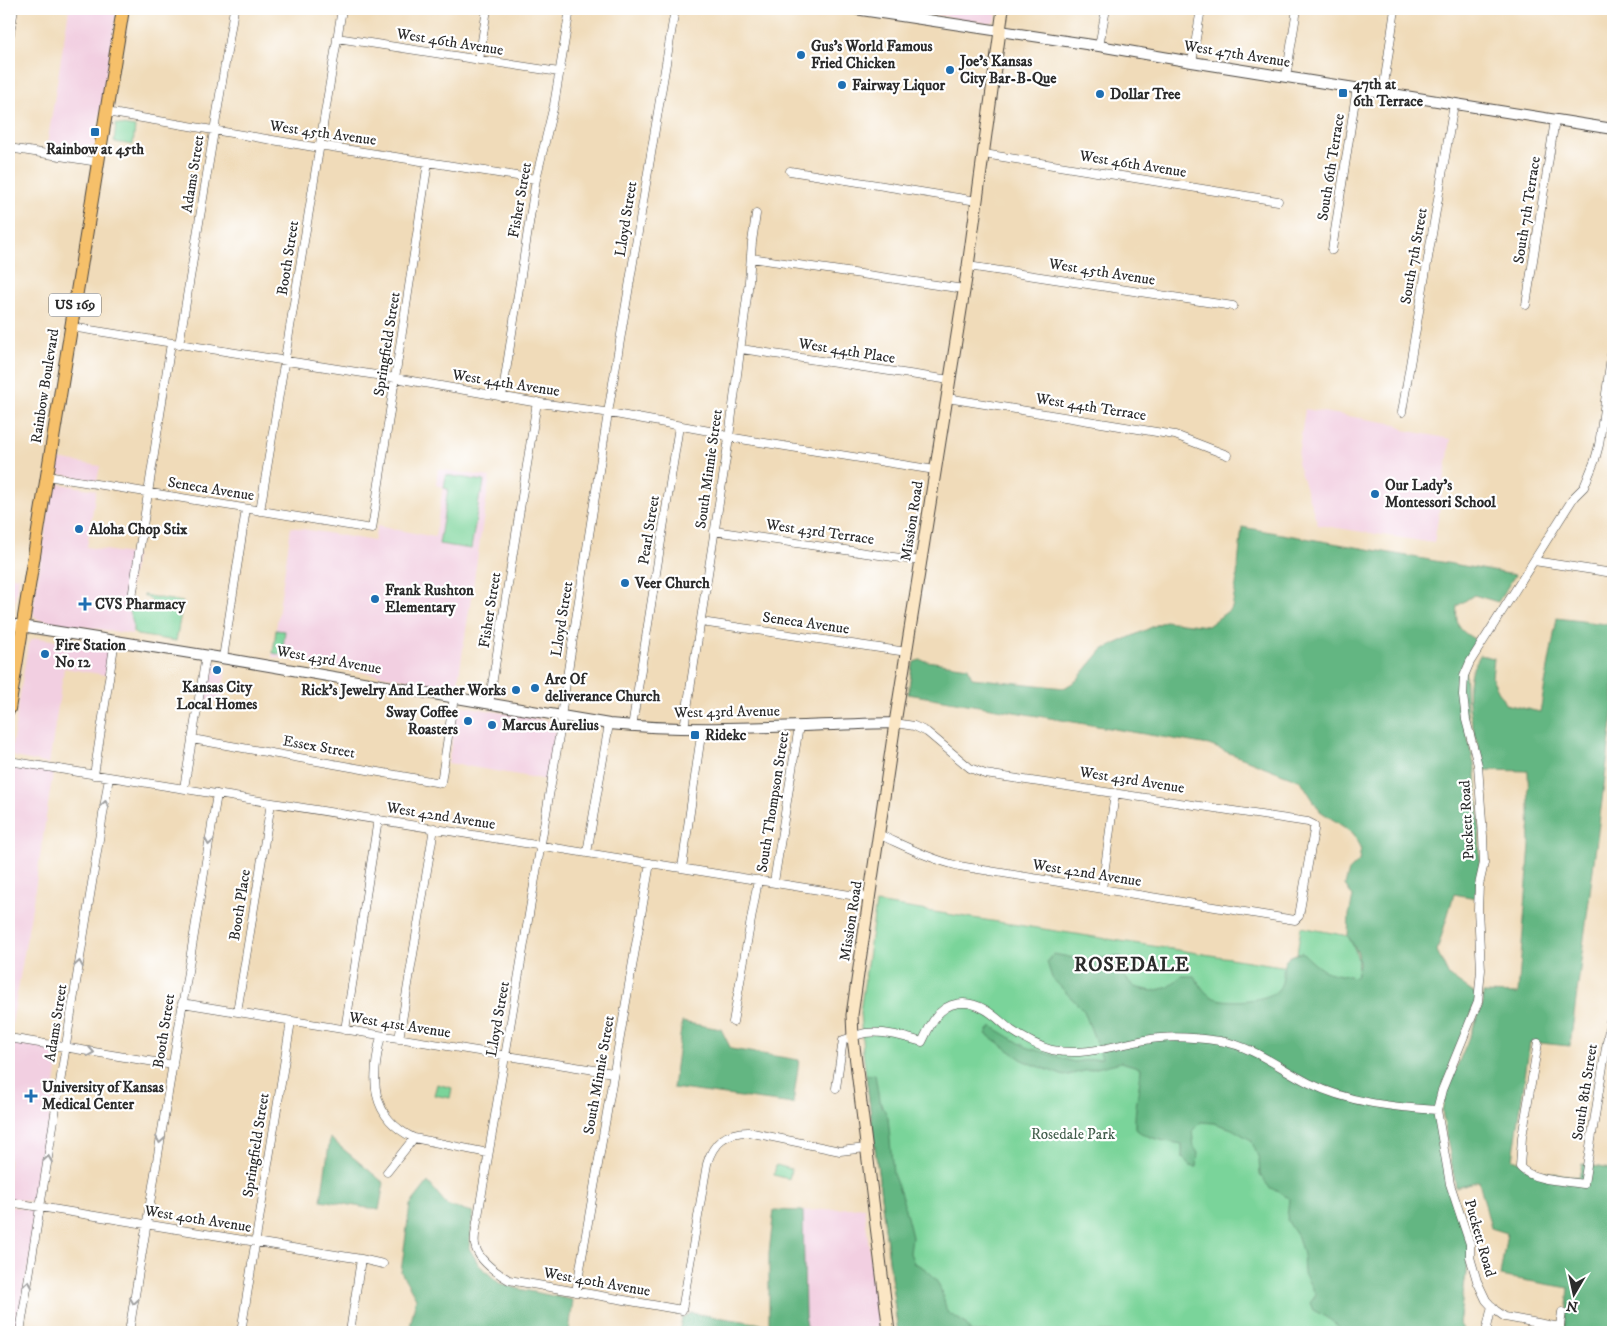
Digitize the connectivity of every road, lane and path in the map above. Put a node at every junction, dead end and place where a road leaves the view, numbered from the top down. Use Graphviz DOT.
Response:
graph roads {
  1 [pos="14,9"];
  2 [pos="123,9"];
  3 [pos="234,9"];
  4 [pos="342,9"];
  5 [pos="487,9"];
  6 [pos="570,9"];
  7 [pos="674,9"];
  8 [pos="855,9"];
  9 [pos="1003,9"];
  10 [pos="1106,9"];
  11 [pos="1201,9"];
  12 [pos="1297,9"];
  13 [pos="1395,9"];
  14 [pos="999,31"];
  15 [pos="337,38"];
  16 [pos="9,39"];
  17 [pos="1099,46"];
  18 [pos="479,60"];
  19 [pos="1192,62"];
  20 [pos="559,72"];
  21 [pos="1286,77"];
  22 [pos="1357,87"];
  23 [pos="1383,92"];
  24 [pos="1454,104"];
  25 [pos="106,112"];
  26 [pos="1555,120"];
  27 [pos="1613,129"];
  28 [pos="214,131"];
  29 [pos="320,146"];
  30 [pos="9,148"];
  31 [pos="984,154"];
  32 [pos="98,162"];
  33 [pos="428,162"];
  34 [pos="790,171"];
  35 [pos="536,179"];
  36 [pos="977,201"];
  37 [pos="1278,201"];
  38 [pos="756,214"];
  39 [pos="1332,250"];
  40 [pos="750,258"];
  41 [pos="968,266"];
  42 [pos="964,289"];
  43 [pos="1526,305"];
  44 [pos="1233,306"];
  45 [pos="71,327"];
  46 [pos="175,344"];
  47 [pos="1613,346"];
  48 [pos="741,349"];
  49 [pos="284,361"];
  50 [pos="396,378"];
  51 [pos="950,380"];
  52 [pos="502,397"];
  53 [pos="947,398"];
  54 [pos="538,402"];
  55 [pos="608,412"];
  56 [pos="1402,412"];
  57 [pos="679,426"];
  58 [pos="728,437"];
  59 [pos="1227,455"];
  60 [pos="936,470"];
  61 [pos="47,476"];
  62 [pos="148,493"];
  63 [pos="246,509"];
  64 [pos="260,511"];
  65 [pos="372,529"];
  66 [pos="714,531"];
  67 [pos="921,561"];
  68 [pos="1534,561"];
  69 [pos="1613,573"];
  70 [pos="132,598"];
  71 [pos="701,622"];
  72 [pos="9,624"];
  73 [pos="22,626"];
  74 [pos="114,640"];
  75 [pos="907,652"];
  76 [pos="206,656"];
  77 [pos="223,658"];
  78 [pos="454,697"];
  79 [pos="490,704"];
  80 [pos="9,709"];
  81 [pos="562,717"];
  82 [pos="895,723"];
  83 [pos="609,724"];
  84 [pos="799,726"];
  85 [pos="632,727"];
  86 [pos="684,728"];
  87 [pos="702,728"];
  88 [pos="192,739"];
  89 [pos="9,761"];
  90 [pos="94,775"];
  91 [pos="109,777"];
  92 [pos="184,788"];
  93 [pos="1116,793"];
  94 [pos="217,794"];
  95 [pos="271,803"];
  96 [pos="378,819"];
  97 [pos="434,828"];
  98 [pos="880,835"];
  99 [pos="541,846"];
  100 [pos="587,853"];
  101 [pos="650,863"];
  102 [pos="682,868"];
  103 [pos="758,880"];
  104 [pos="774,882"];
  105 [pos="1102,889"];
  106 [pos="869,898"];
  107 [pos="1295,920"];
  108 [pos="182,1003"];
  109 [pos="1613,1009"];
  110 [pos="237,1012"];
  111 [pos="291,1021"];
  112 [pos="732,1022"];
  113 [pos="345,1030"];
  114 [pos="381,1036"];
  115 [pos="9,1038"];
  116 [pos="853,1038"];
  117 [pos="399,1039"];
  118 [pos="1538,1043"];
  119 [pos="65,1048"];
  120 [pos="505,1056"];
  121 [pos="173,1065"];
  122 [pos="613,1073"];
  123 [pos="836,1088"];
  124 [pos="1437,1110"];
  125 [pos="414,1138"];
  126 [pos="866,1148"];
  127 [pos="488,1153"];
  128 [pos="387,1172"];
  129 [pos="9,1202"];
  130 [pos="40,1207"];
  131 [pos="146,1224"];
  132 [pos="254,1242"];
  133 [pos="361,1259"];
  134 [pos="484,1260"];
  135 [pos="383,1264"];
  136 [pos="576,1292"];
  137 [pos="1492,1306"];
  138 [pos="1562,1312"];
  139 [pos="1560,1330"];
  140 [pos="20,1332"];
  141 [pos="129,1332"];
  142 [pos="241,1332"];
  143 [pos="350,1332"];
  144 [pos="889,1332"];
  145 [pos="1486,1332"];
  1 -- 16 [label="street"];
  2 -- 25 [label="main road, Rainbow Boulevard / US 169"];
  3 -- 28 [label="street, Adams Street"];
  4 -- 15 [label="street, Booth Street"];
  5 -- 18 [label="street"];
  6 -- 20 [label="street, Fisher Street"];
  7 -- 55 [label="street, Lloyd Street"];
  8 -- 14 [label="street, West 47th Avenue"];
  9 -- 14 [label="main road, Mission Road"];
  10 -- 17 [label="street"];
  11 -- 19 [label="street"];
  12 -- 21 [label="street"];
  13 -- 23 [label="street"];
  14 -- 17 [label="street, West 47th Avenue"];
  14 -- 31 [label="main road, Mission Road"];
  15 -- 18 [label="street, West 46th Avenue"];
  15 -- 29 [label="street, Booth Street"];
  17 -- 19 [label="street, West 47th Avenue"];
  18 -- 20 [label="street, West 46th Avenue"];
  19 -- 21 [label="street, West 47th Avenue"];
  20 -- 35 [label="street, Fisher Street"];
  21 -- 22 [label="street, West 47th Avenue"];
  22 -- 23 [label="street, West 47th Avenue"];
  22 -- 39 [label="street, South 6th Terrace"];
  23 -- 24 [label="street, West 47th Avenue"];
  24 -- 26 [label="street, West 47th Avenue"];
  24 -- 56 [label="street, South 7th Street"];
  25 -- 28 [label="street, West 45th Avenue"];
  25 -- 32 [label="main road, Rainbow Boulevard / US 169"];
  26 -- 27 [label="street, West 47th Avenue"];
  26 -- 43 [label="street, South 7th Terrace"];
  28 -- 29 [label="street, West 45th Avenue"];
  28 -- 46 [label="street, Adams Street"];
  29 -- 33 [label="street, West 45th Avenue"];
  29 -- 49 [label="street, Booth Street"];
  30 -- 32 [label="street"];
  31 -- 36 [label="main road, Mission Road"];
  31 -- 37 [label="street, West 46th Avenue"];
  32 -- 45 [label="main road, Rainbow Boulevard / US 169"];
  33 -- 35 [label="street, West 45th Avenue"];
  33 -- 50 [label="street, Springfield Street"];
  34 -- 36 [label="street"];
  35 -- 52 [label="street, Fisher Street"];
  36 -- 41 [label="main road, Mission Road"];
  38 -- 40 [label="street, South Minnie Street"];
  40 -- 42 [label="street"];
  40 -- 48 [label="street, South Minnie Street"];
  41 -- 42 [label="main road, Mission Road"];
  41 -- 44 [label="street, West 45th Avenue"];
  42 -- 51 [label="main road, Mission Road"];
  45 -- 46 [label="street, West 44th Avenue"];
  45 -- 61 [label="main road, Rainbow Boulevard / US 169"];
  46 -- 49 [label="street, West 44th Avenue"];
  46 -- 62 [label="street, Adams Street"];
  47 -- 68 [label="street, Puckett Road"];
  48 -- 51 [label="street, West 44th Place"];
  48 -- 58 [label="street, South Minnie Street"];
  49 -- 50 [label="street, West 44th Avenue"];
  49 -- 64 [label="street, Booth Street"];
  50 -- 52 [label="street, West 44th Avenue"];
  50 -- 65 [label="street, Springfield Street"];
  51 -- 53 [label="main road, Mission Road"];
  52 -- 54 [label="street, West 44th Avenue"];
  53 -- 59 [label="street, West 44th Terrace"];
  53 -- 60 [label="main road, Mission Road"];
  54 -- 55 [label="street, West 44th Avenue"];
  54 -- 79 [label="street, Fisher Street"];
  55 -- 57 [label="street, West 44th Avenue"];
  55 -- 81 [label="street, Lloyd Street"];
  57 -- 58 [label="street, West 44th Avenue"];
  57 -- 85 [label="street, Pearl Street"];
  58 -- 60 [label="street, West 44th Avenue"];
  58 -- 66 [label="street, South Minnie Street"];
  60 -- 67 [label="main road, Mission Road"];
  61 -- 62 [label="street, Seneca Avenue"];
  61 -- 73 [label="main road, Rainbow Boulevard / US 169"];
  62 -- 63 [label="street, Seneca Avenue"];
  62 -- 70 [label="street, Adams Street"];
  63 -- 64 [label="street, Seneca Avenue"];
  63 -- 77 [label="street"];
  64 -- 65 [label="street, Seneca Avenue"];
  66 -- 67 [label="street, West 43rd Terrace"];
  66 -- 71 [label="street, South Minnie Street"];
  67 -- 75 [label="main road, Mission Road"];
  68 -- 69 [label="street"];
  68 -- 124 [label="street, Puckett Road"];
  71 -- 75 [label="street, Seneca Avenue"];
  71 -- 86 [label="street, South Minnie Street"];
  72 -- 73 [label="street, West 43rd Avenue"];
  73 -- 74 [label="street, West 43rd Avenue"];
  73 -- 80 [label="main road, Rainbow Boulevard / US 169"];
  74 -- 76 [label="street, West 43rd Avenue"];
  74 -- 90 [label="street"];
  75 -- 82 [label="main road, Mission Road"];
  76 -- 77 [label="street, West 43rd Avenue"];
  76 -- 88 [label="street"];
  77 -- 78 [label="street, West 43rd Avenue"];
  78 -- 79 [label="street, West 43rd Avenue"];
  78 -- 88 [label="street, Essex Street"];
  79 -- 81 [label="street, West 43rd Avenue"];
  81 -- 83 [label="street, West 43rd Avenue"];
  81 -- 99 [label="street, Lloyd Street"];
  82 -- 84 [label="street, West 43rd Avenue"];
  82 -- 93 [label="street, West 43rd Avenue"];
  82 -- 98 [label="main road, Mission Road"];
  83 -- 85 [label="street, West 43rd Avenue"];
  83 -- 100 [label="street"];
  84 -- 87 [label="street, West 43rd Avenue"];
  84 -- 104 [label="street, South Thompson Street"];
  85 -- 86 [label="street, West 43rd Avenue"];
  86 -- 87 [label="street, West 43rd Avenue"];
  87 -- 102 [label="street"];
  88 -- 92 [label="street"];
  89 -- 90 [label="street, West 42nd Avenue"];
  90 -- 91 [label="street, West 42nd Avenue"];
  91 -- 92 [label="street, West 42nd Avenue"];
  119 -- 91 [label="street, Adams Street, one-way"];
  92 -- 94 [label="street, West 42nd Avenue"];
  93 -- 105 [label="street"];
  93 -- 107 [label="street, West 43rd Avenue"];
  94 -- 95 [label="street, West 42nd Avenue"];
  94 -- 108 [label="street, Booth Street, one-way"];
  95 -- 96 [label="street, West 42nd Avenue"];
  95 -- 110 [label="street, Booth Place"];
  96 -- 97 [label="street, West 42nd Avenue"];
  96 -- 113 [label="street"];
  97 -- 99 [label="street, West 42nd Avenue"];
  97 -- 117 [label="street"];
  98 -- 105 [label="street, West 42nd Avenue"];
  98 -- 106 [label="main road, Mission Road"];
  99 -- 100 [label="street, West 42nd Avenue"];
  99 -- 120 [label="street, Lloyd Street"];
  100 -- 101 [label="street, West 42nd Avenue"];
  101 -- 102 [label="street, West 42nd Avenue"];
  101 -- 122 [label="street, South Minnie Street"];
  102 -- 103 [label="street, West 42nd Avenue"];
  103 -- 104 [label="street, West 42nd Avenue"];
  103 -- 112 [label="street, South Thompson Street"];
  104 -- 106 [label="street, West 42nd Avenue"];
  105 -- 107 [label="street, West 42nd Avenue"];
  106 -- 116 [label="main road, Mission Road"];
  108 -- 110 [label="street, West 41st Avenue"];
  108 -- 121 [label="street, Booth Street"];
  109 -- 118 [label="street, South 8th Street"];
  110 -- 111 [label="street, West 41st Avenue"];
  111 -- 113 [label="street, West 41st Avenue"];
  111 -- 132 [label="street, Springfield Street"];
  113 -- 114 [label="street, West 41st Avenue"];
  114 -- 117 [label="street, West 41st Avenue"];
  114 -- 125 [label="street"];
  115 -- 119 [label="street"];
  116 -- 123 [label="street"];
  116 -- 124 [label="street"];
  116 -- 126 [label="main road, Mission Road"];
  117 -- 120 [label="street, West 41st Avenue"];
  119 -- 121 [label="street, one-way"];
  130 -- 119 [label="street, Adams Street, one-way"];
  120 -- 122 [label="street, West 41st Avenue"];
  120 -- 127 [label="street, Lloyd Street"];
  121 -- 131 [label="street, Booth Street, one-way"];
  122 -- 136 [label="street, South Minnie Street"];
  124 -- 137 [label="street, Puckett Road"];
  125 -- 127 [label="street"];
  125 -- 128 [label="street"];
  126 -- 136 [label="street, West 40th Avenue"];
  126 -- 144 [label="main road, Mission Road"];
  127 -- 134 [label="street, Lloyd Street"];
  129 -- 130 [label="street, West 40th Avenue"];
  130 -- 131 [label="street, West 40th Avenue"];
  140 -- 130 [label="street, Adams Street, one-way"];
  131 -- 132 [label="street, West 40th Avenue"];
  131 -- 141 [label="street, Booth Street, one-way"];
  132 -- 133 [label="street, West 40th Avenue"];
  132 -- 142 [label="street, Springfield Street"];
  133 -- 135 [label="street, West 40th Avenue"];
  133 -- 143 [label="street"];
  134 -- 136 [label="street, West 40th Avenue"];
  137 -- 139 [label="street, Puckett Road"];
  137 -- 145 [label="street"];
  138 -- 139 [label="street"];
}
